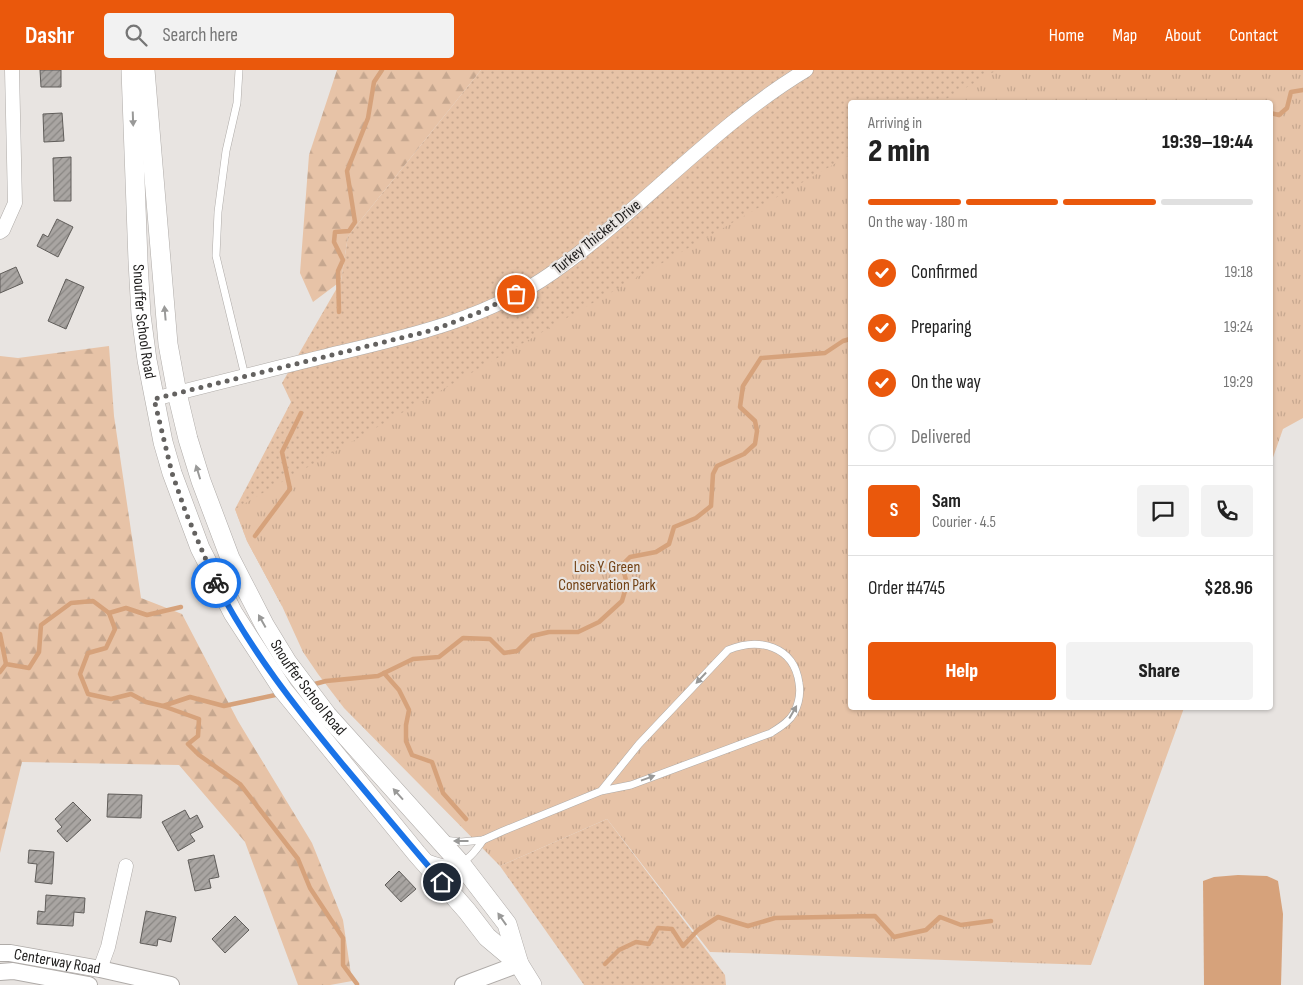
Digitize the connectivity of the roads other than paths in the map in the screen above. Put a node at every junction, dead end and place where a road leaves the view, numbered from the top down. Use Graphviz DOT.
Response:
graph roads {
  1 [pos="12,70"];
  2 [pos="131,70"];
  3 [pos="145,70"];
  4 [pos="239,70"];
  5 [pos="806,70"];
  6 [pos="0,232"];
  7 [pos="245,376"];
  8 [pos="177,393"];
  9 [pos="154,399"];
  10 [pos="601,791"];
  11 [pos="438,840"];
  12 [pos="483,840"];
  13 [pos="417,854"];
  14 [pos="461,864"];
  15 [pos="126,866"];
  16 [pos="0,953"];
  17 [pos="519,964"];
  18 [pos="100,968"];
  19 [pos="0,972"];
  20 [pos="88,985"];
  21 [pos="94,985"];
  22 [pos="171,985"];
  23 [pos="463,985"];
  24 [pos="491,985"];
  25 [pos="532,985"];
  1 -- 6 [label="street"];
  2 -- 9 [label="main road, Snouffer School Road, one-way"];
  8 -- 3 [label="main road, Snouffer School Road, one-way"];
  4 -- 7 [label="lane"];
  5 -- 7 [label="street, Turkey Thicket Drive"];
  7 -- 8 [label="street, Turkey Thicket Drive"];
  8 -- 9 [label="street, Turkey Thicket Drive"];
  11 -- 8 [label="main road, Snouffer School Road, one-way"];
  9 -- 13 [label="main road, Snouffer School Road"];
  10 -- 10 [label="lane, one-way"];
  10 -- 12 [label="lane"];
  12 -- 11 [label="lane, one-way"];
  11 -- 14 [label="main road, Snouffer School Road"];
  12 -- 14 [label="lane"];
  13 -- 14 [label="lane"];
  13 -- 17 [label="main road, Snouffer School Road"];
  17 -- 14 [label="main road, Snouffer School Road, one-way"];
  15 -- 18 [label="street"];
  16 -- 18 [label="street, Centerway Road"];
  17 -- 23 [label="street"];
  17 -- 24 [label="street"];
  17 -- 25 [label="main road, Snouffer School Road"];
  18 -- 21 [label="street"];
  18 -- 22 [label="street, Centerway Road"];
  19 -- 20 [label="street, Centerway Road"];
}
